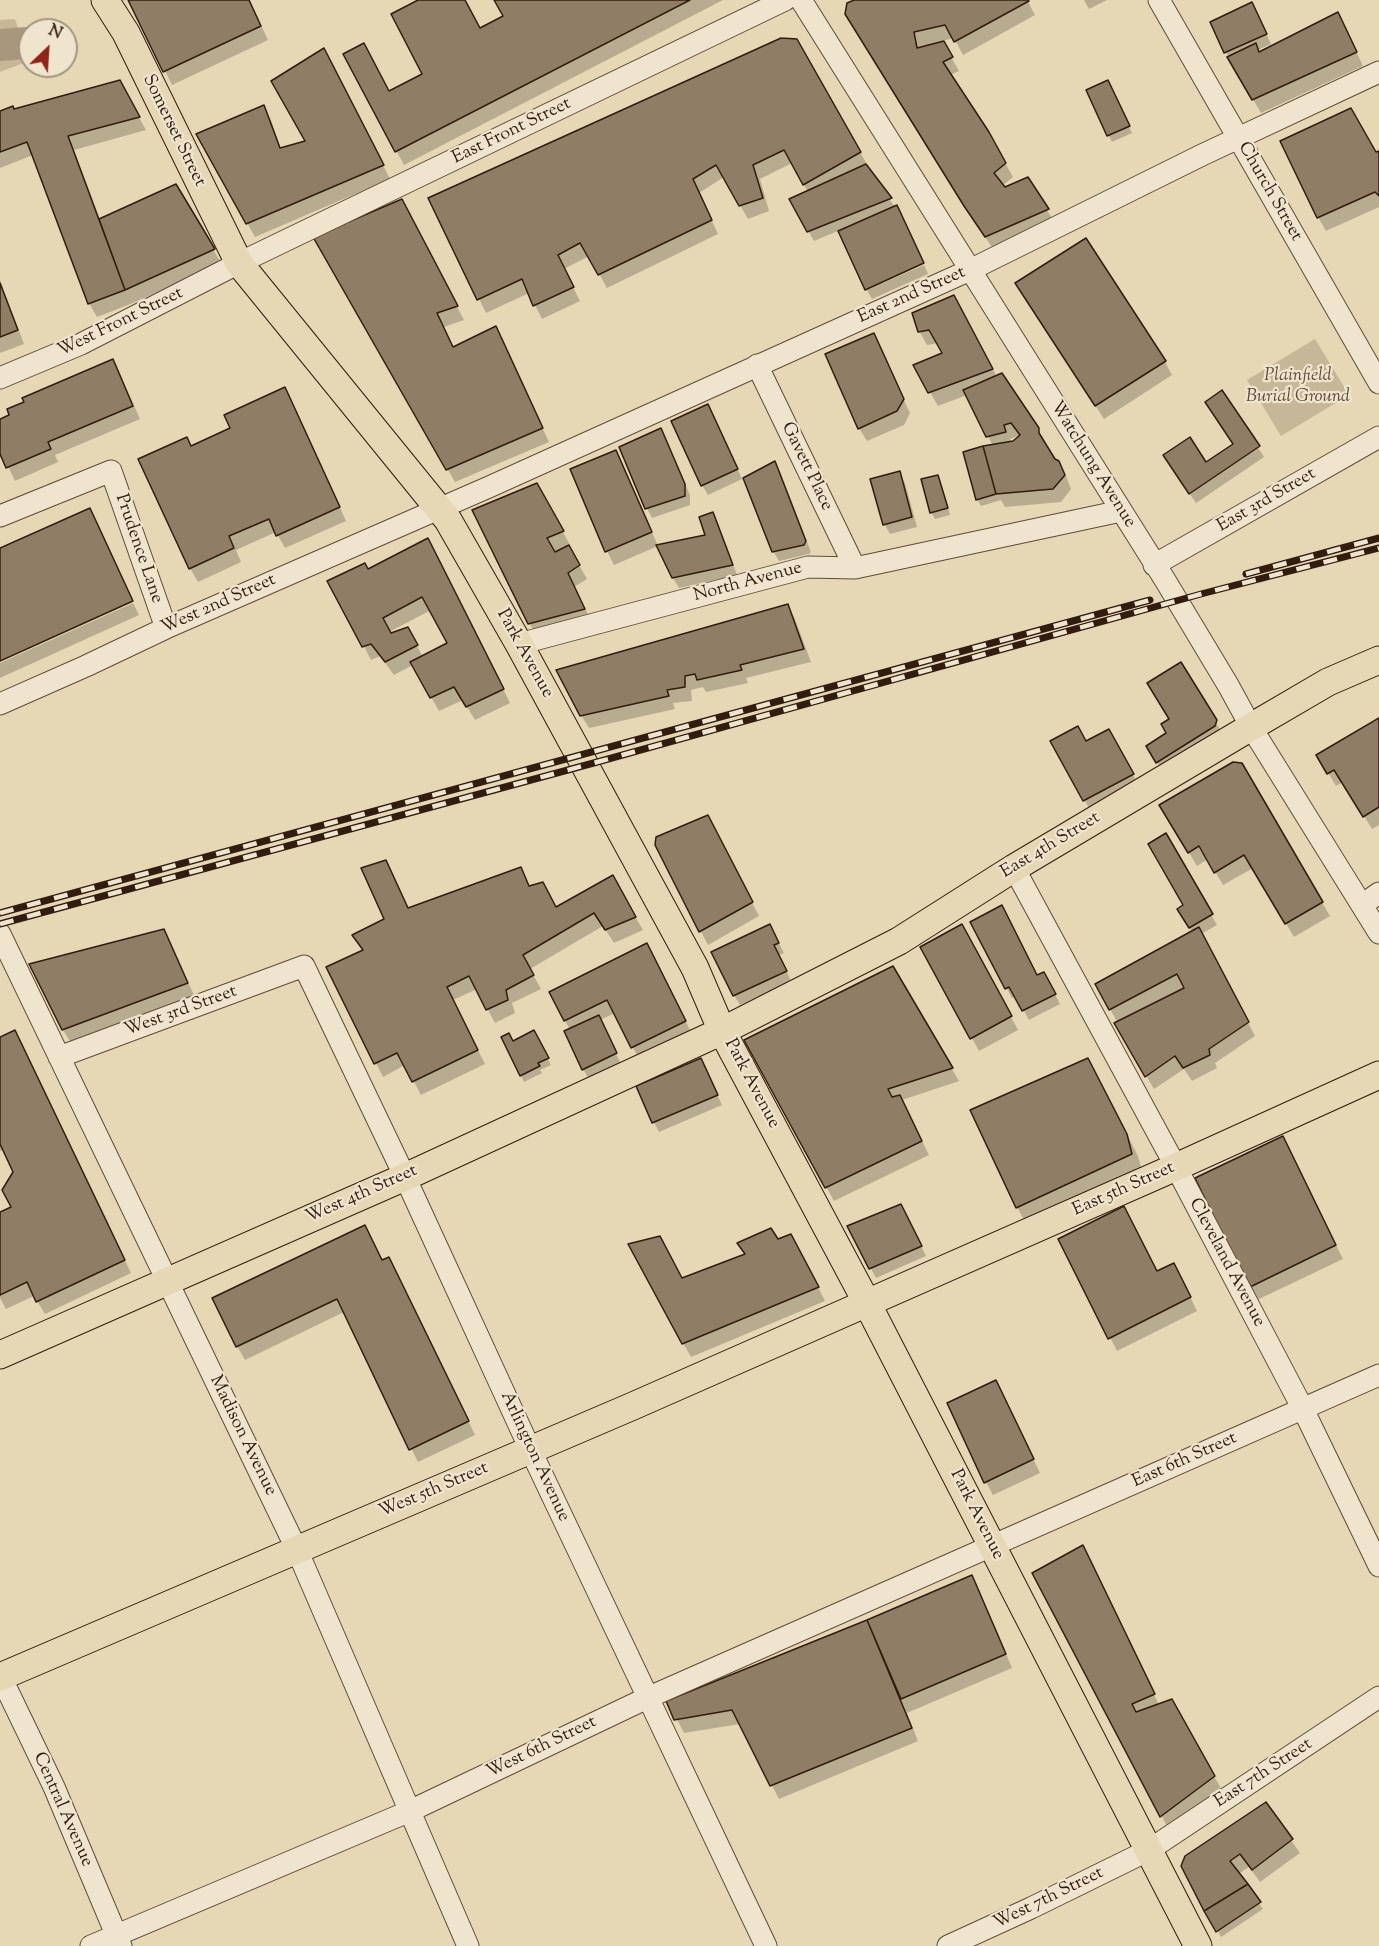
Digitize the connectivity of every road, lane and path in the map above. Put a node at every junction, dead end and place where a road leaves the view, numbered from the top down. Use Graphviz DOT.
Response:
graph roads {
  1 [pos="105,0"];
  2 [pos="784,0"];
  3 [pos="801,0"];
  4 [pos="1159,0"];
  5 [pos="1379,72"];
  6 [pos="1239,139"];
  7 [pos="239,263"];
  8 [pos="970,270"];
  9 [pos="758,365"];
  10 [pos="0,378"];
  11 [pos="1379,383"];
  12 [pos="1379,437"];
  13 [pos="439,509"];
  14 [pos="1121,511"];
  15 [pos="0,516"];
  16 [pos="1154,565"];
  17 [pos="855,568"];
  18 [pos="166,628"];
  19 [pos="519,644"];
  20 [pos="1379,660"];
  21 [pos="0,704"];
  22 [pos="1251,727"];
  23 [pos="1014,868"];
  24 [pos="1370,899"];
  25 [pos="1379,933"];
  26 [pos="0,934"];
  27 [pos="304,966"];
  28 [pos="722,1030"];
  29 [pos="59,1057"];
  30 [pos="1379,1075"];
  31 [pos="1176,1167"];
  32 [pos="405,1177"];
  33 [pos="167,1282"];
  34 [pos="867,1303"];
  35 [pos="0,1355"];
  36 [pos="1379,1375"];
  37 [pos="1303,1409"];
  38 [pos="530,1449"];
  39 [pos="991,1545"];
  40 [pos="297,1551"];
  41 [pos="1379,1566"];
  42 [pos="0,1676"];
  43 [pos="1379,1697"];
  44 [pos="647,1698"];
  45 [pos="410,1811"];
  46 [pos="1149,1850"];
  47 [pos="119,1940"];
  48 [pos="91,1946"];
  49 [pos="468,1946"];
  50 [pos="766,1946"];
  51 [pos="948,1946"];
  52 [pos="1198,1946"];
  1 -- 7 [label="main road, Somerset Street"];
  2 -- 7 [label="street, East Front Street"];
  3 -- 8 [label="street, Watchung Avenue"];
  4 -- 6 [label="street, Church Street"];
  5 -- 6 [label="street, East 2nd Street"];
  6 -- 8 [label="street, East 2nd Street"];
  6 -- 11 [label="street, Church Street"];
  7 -- 10 [label="street, West Front Street"];
  7 -- 13 [label="main road, Park Avenue"];
  8 -- 9 [label="street, East 2nd Street"];
  8 -- 14 [label="street, Watchung Avenue"];
  9 -- 13 [label="street, East 2nd Street"];
  9 -- 17 [label="street, Gavett Place"];
  12 -- 16 [label="street, East 3rd Street"];
  13 -- 18 [label="street, West 2nd Street"];
  13 -- 19 [label="main road, Park Avenue"];
  14 -- 16 [label="street, Watchung Avenue"];
  14 -- 17 [label="street, North Avenue"];
  15 -- 18 [label="street, Prudence Lane"];
  16 -- 22 [label="street, Watchung Avenue"];
  17 -- 19 [label="street, North Avenue"];
  18 -- 21 [label="street, West 2nd Street"];
  19 -- 28 [label="main road, Park Avenue"];
  20 -- 22 [label="main road, East 4th Street"];
  22 -- 23 [label="main road, East 4th Street"];
  22 -- 24 [label="street, Watchung Avenue"];
  23 -- 28 [label="main road, East 4th Street"];
  23 -- 31 [label="street, Cleveland Avenue"];
  24 -- 25 [label="street, Watchung Avenue"];
  26 -- 29 [label="street, Madison Avenue"];
  27 -- 29 [label="street, West 3rd Street"];
  27 -- 32 [label="street, Arlington Avenue"];
  28 -- 32 [label="main road, West 4th Street"];
  28 -- 34 [label="main road, Park Avenue"];
  29 -- 33 [label="street, Madison Avenue"];
  30 -- 31 [label="main road, East 5th Street"];
  31 -- 34 [label="main road, East 5th Street"];
  31 -- 37 [label="street, Cleveland Avenue"];
  32 -- 33 [label="main road, West 4th Street"];
  32 -- 38 [label="street, Arlington Avenue"];
  33 -- 35 [label="main road, West 4th Street"];
  33 -- 40 [label="street, Madison Avenue"];
  34 -- 38 [label="main road, West 5th Street"];
  34 -- 39 [label="main road, Park Avenue"];
  36 -- 37 [label="street, East 6th Street"];
  37 -- 39 [label="street, East 6th Street"];
  37 -- 41 [label="street, Cleveland Avenue"];
  38 -- 40 [label="main road, West 5th Street"];
  38 -- 44 [label="street, Arlington Avenue"];
  39 -- 44 [label="street, West 6th Street"];
  39 -- 46 [label="main road, Park Avenue"];
  40 -- 42 [label="main road, West 5th Street"];
  40 -- 45 [label="street, Madison Avenue"];
  42 -- 47 [label="street, Central Avenue"];
  43 -- 46 [label="street, East 7th Street"];
  44 -- 45 [label="street, West 6th Street"];
  44 -- 50 [label="street, Arlington Avenue"];
  45 -- 47 [label="street, West 6th Street"];
  45 -- 49 [label="street, Madison Avenue"];
  46 -- 51 [label="street, West 7th Street"];
  46 -- 52 [label="main road, Park Avenue"];
  47 -- 48 [label="street, West 6th Street"];
}
